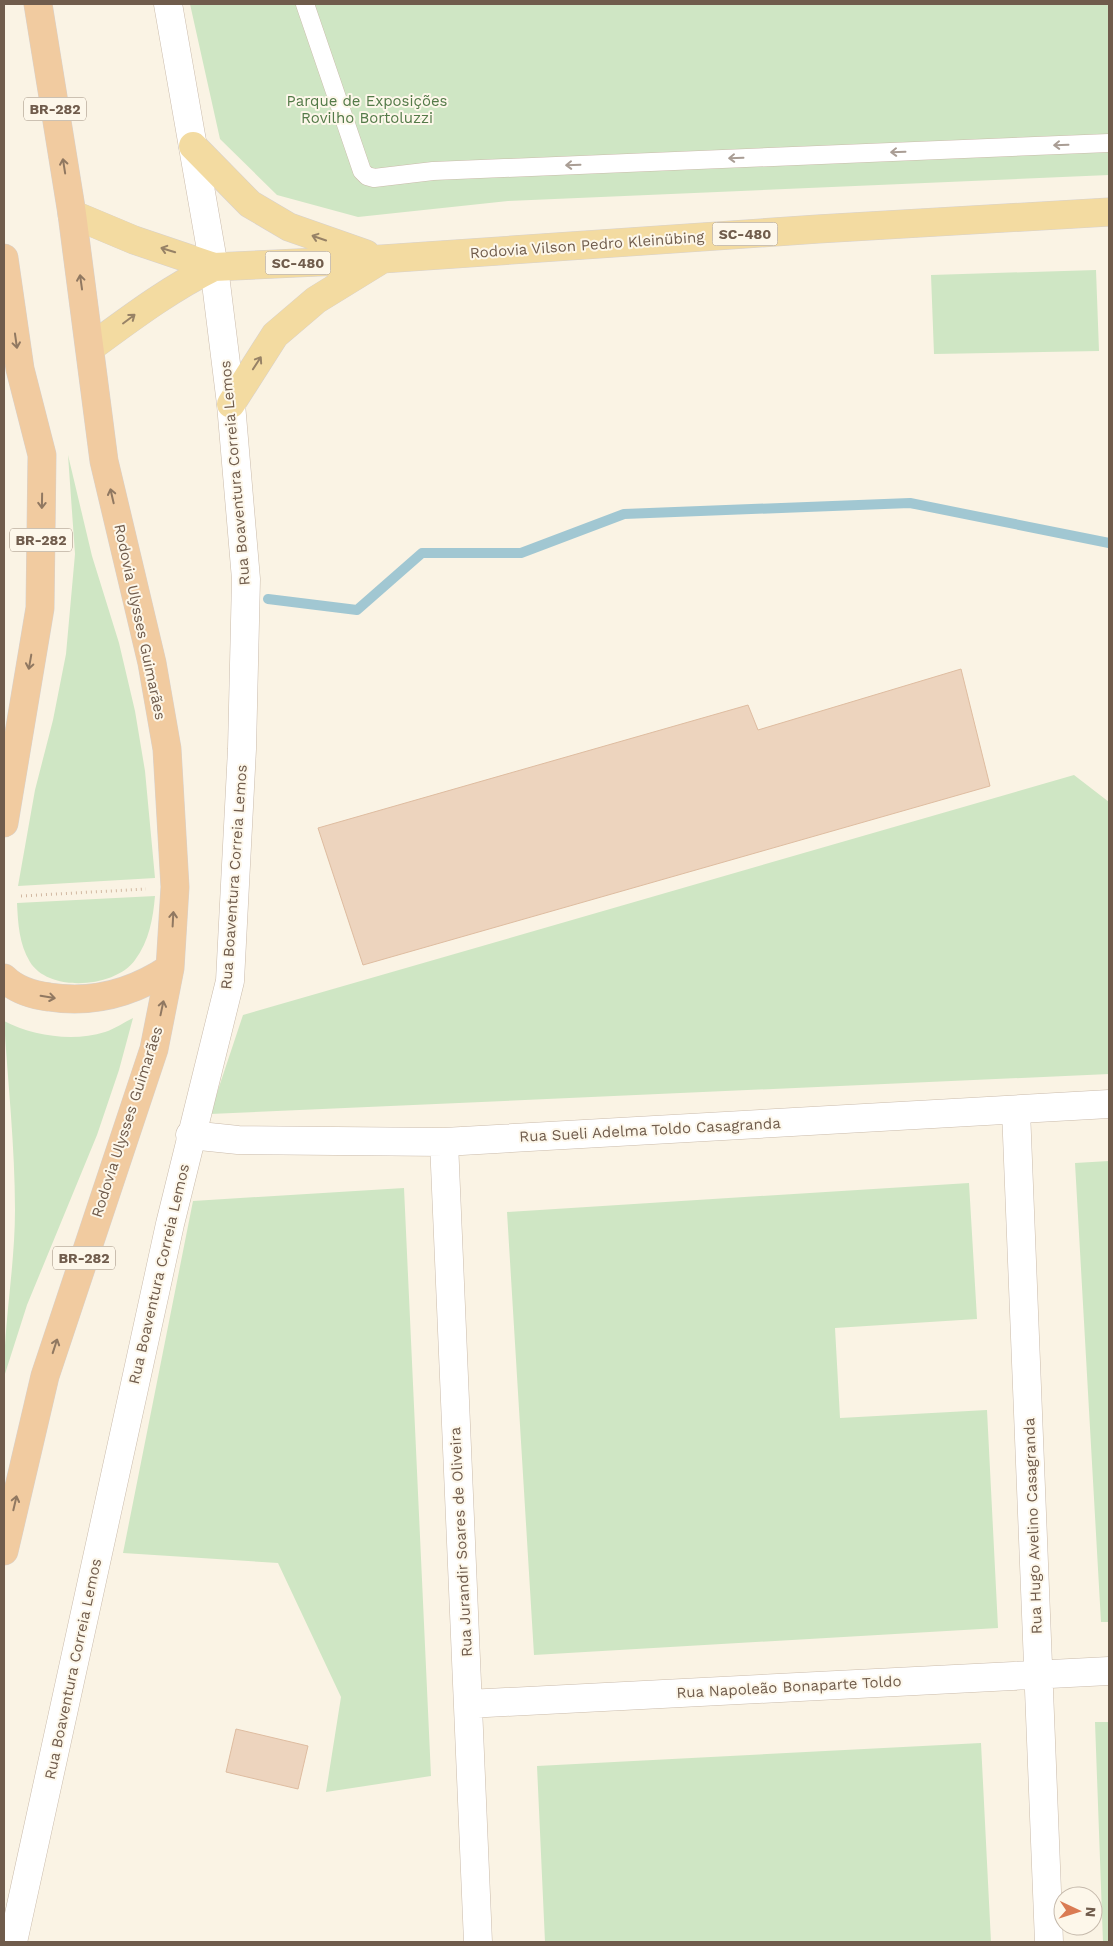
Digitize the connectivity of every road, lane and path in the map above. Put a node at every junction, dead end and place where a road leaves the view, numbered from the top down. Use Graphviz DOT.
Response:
graph roads {
  1 [pos="38,4"];
  2 [pos="168,4"];
  3 [pos="305,4"];
  4 [pos="1109,143"];
  5 [pos="193,146"];
  6 [pos="1109,212"];
  7 [pos="72,214"];
  8 [pos="4,258"];
  9 [pos="382,259"];
  10 [pos="214,267"];
  11 [pos="90,348"];
  12 [pos="231,404"];
  13 [pos="4,823"];
  14 [pos="150,888"];
  15 [pos="22,896"];
  16 [pos="170,968"];
  17 [pos="4,978"];
  18 [pos="1109,1104"];
  19 [pos="1016,1110"];
  20 [pos="190,1135"];
  21 [pos="444,1142"];
  22 [pos="4,1551"];
  23 [pos="1109,1671"];
  24 [pos="1039,1674"];
  25 [pos="468,1704"];
  26 [pos="14,1942"];
  27 [pos="478,1942"];
  28 [pos="1049,1942"];
  7 -- 1 [label="highway, Rodovia Ulysses Guimarães / BR-282, one-way"];
  2 -- 5 [label="street, Rua Boaventura Correia Lemos"];
  4 -- 3 [label="lane, one-way"];
  9 -- 5 [label="main road, one-way"];
  5 -- 10 [label="street, Rua Boaventura Correia Lemos"];
  6 -- 9 [label="main road, Rodovia Vilson Pedro Kleinübing / SC-480"];
  10 -- 7 [label="main road, Rodovia Vilson Pedro Kleinübing / SC-480, one-way"];
  11 -- 7 [label="highway, Rodovia Ulysses Guimarães / BR-282, one-way"];
  8 -- 13 [label="highway, BR-282, one-way"];
  9 -- 10 [label="main road, Rodovia Vilson Pedro Kleinübing / SC-480"];
  12 -- 9 [label="main road, one-way"];
  11 -- 10 [label="main road, Rodovia Vilson Pedro Kleinübing / SC-480, one-way"];
  10 -- 12 [label="street, Rua Boaventura Correia Lemos"];
  16 -- 11 [label="highway, Rodovia Ulysses Guimarães / BR-282, one-way"];
  12 -- 20 [label="street, Rua Boaventura Correia Lemos"];
  14 -- 15 [label="path"];
  17 -- 16 [label="highway, one-way"];
  22 -- 16 [label="highway, Rodovia Ulysses Guimarães / BR-282, one-way"];
  18 -- 19 [label="street, Rua Sueli Adelma Toldo Casagranda"];
  19 -- 21 [label="street, Rua Sueli Adelma Toldo Casagranda"];
  19 -- 24 [label="street, Rua Hugo Avelino Casagranda"];
  20 -- 21 [label="street, Rua Sueli Adelma Toldo Casagranda"];
  20 -- 26 [label="street, Rua Boaventura Correia Lemos"];
  21 -- 25 [label="street, Rua Jurandir Soares de Oliveira"];
  23 -- 24 [label="street, Rua Napoleão Bonaparte Toldo"];
  24 -- 25 [label="street, Rua Napoleão Bonaparte Toldo"];
  24 -- 28 [label="street, Rua Hugo Avelino Casagranda"];
  25 -- 27 [label="street, Rua Jurandir Soares de Oliveira"];
}
